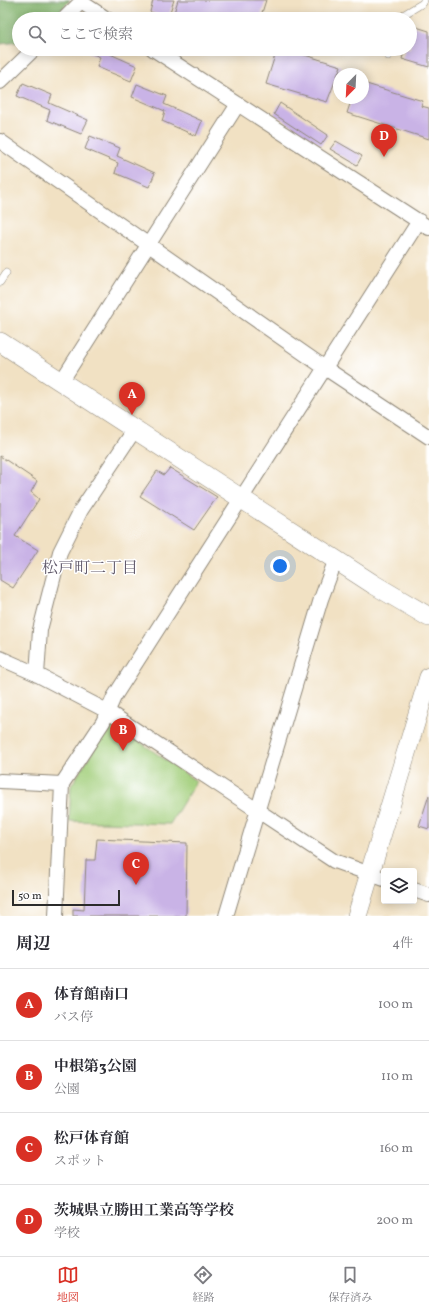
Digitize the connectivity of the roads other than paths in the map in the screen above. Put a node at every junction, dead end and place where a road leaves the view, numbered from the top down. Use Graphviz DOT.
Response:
graph roads {
  1 [pos="424,0"];
  2 [pos="82,1"];
  3 [pos="71,12"];
  4 [pos="97,12"];
  5 [pos="408,12"];
  6 [pos="27,56"];
  7 [pos="164,56"];
  8 [pos="0,82"];
  9 [pos="238,104"];
  10 [pos="0,141"];
  11 [pos="424,225"];
  12 [pos="149,245"];
  13 [pos="6,273"];
  14 [pos="0,282"];
  15 [pos="0,342"];
  16 [pos="325,368"];
  17 [pos="61,382"];
  18 [pos="135,429"];
  19 [pos="429,437"];
  20 [pos="242,498"];
  21 [pos="336,560"];
  22 [pos="429,617"];
  23 [pos="0,658"];
  24 [pos="37,675"];
  25 [pos="429,677"];
  26 [pos="107,711"];
  27 [pos="0,781"];
  28 [pos="62,784"];
  29 [pos="258,812"];
  30 [pos="377,877"];
  31 [pos="417,891"];
  32 [pos="429,895"];
  33 [pos="56,916"];
  34 [pos="226,916"];
  35 [pos="357,916"];
  1 -- 5 [label="lane"];
  2 -- 3 [label="street"];
  2 -- 4 [label="street"];
  6 -- 8 [label="street"];
  7 -- 9 [label="street"];
  9 -- 11 [label="street"];
  9 -- 12 [label="street"];
  10 -- 12 [label="street"];
  11 -- 16 [label="street"];
  12 -- 16 [label="street"];
  12 -- 17 [label="street"];
  13 -- 14 [label="lane"];
  15 -- 17 [label="street"];
  16 -- 19 [label="street"];
  16 -- 20 [label="street"];
  17 -- 18 [label="street"];
  18 -- 20 [label="street"];
  18 -- 24 [label="street"];
  20 -- 21 [label="street"];
  20 -- 26 [label="street"];
  21 -- 22 [label="street"];
  21 -- 29 [label="street"];
  23 -- 24 [label="street"];
  24 -- 26 [label="street"];
  25 -- 30 [label="street"];
  26 -- 28 [label="street"];
  26 -- 29 [label="street"];
  27 -- 28 [label="street"];
  28 -- 33 [label="street"];
  29 -- 30 [label="street"];
  29 -- 34 [label="street"];
  30 -- 35 [label="street"];
  31 -- 32 [label="street"];
}
